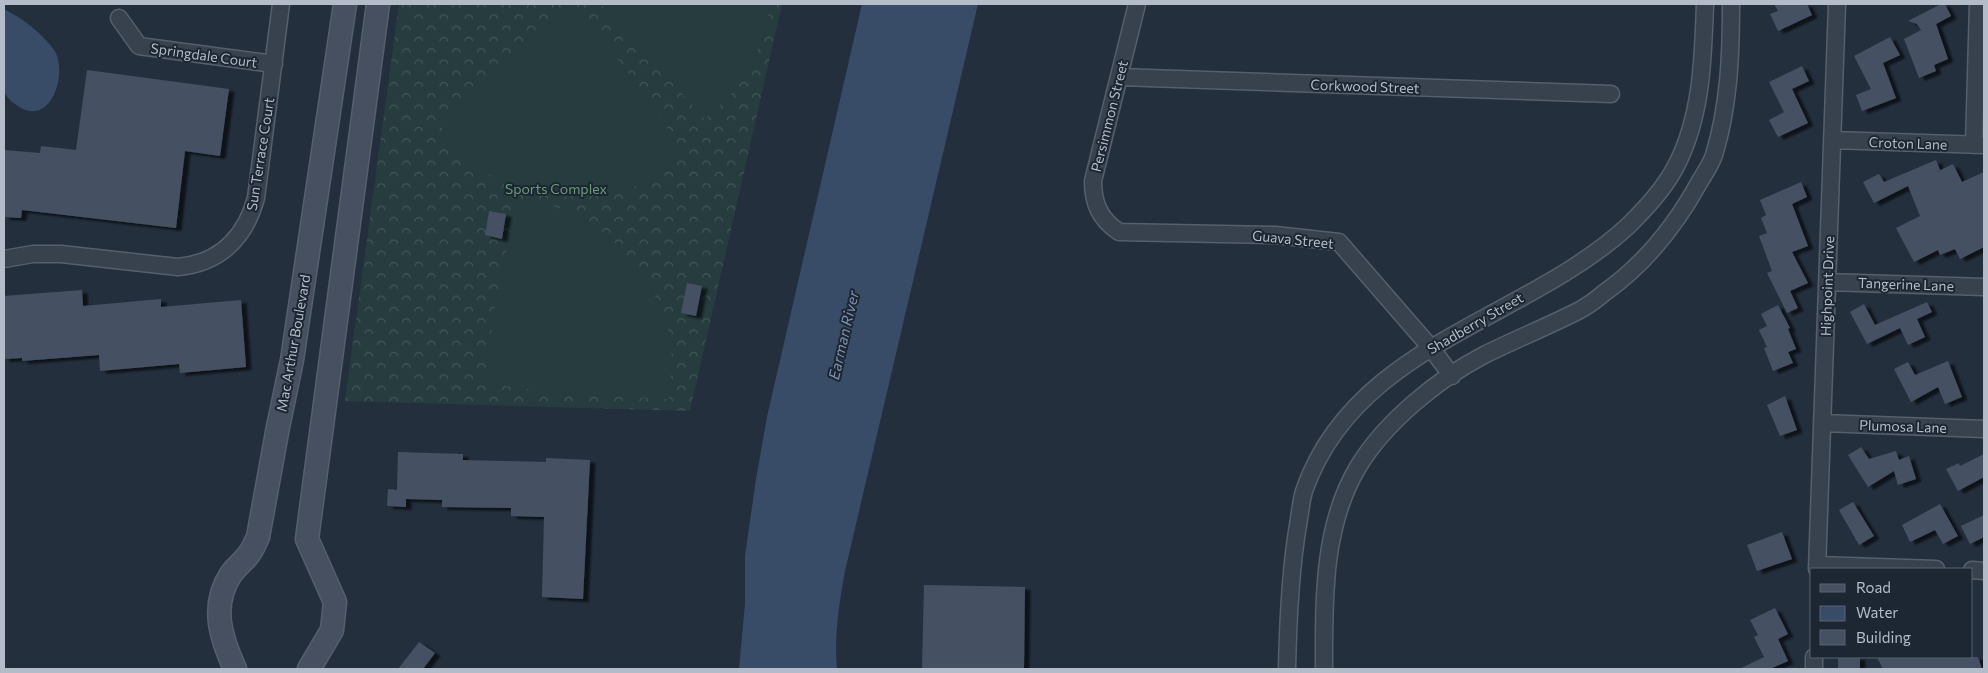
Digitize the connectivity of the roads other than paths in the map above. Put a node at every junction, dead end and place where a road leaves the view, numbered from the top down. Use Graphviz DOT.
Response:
graph roads {
  1 [pos="281,4"];
  2 [pos="345,4"];
  3 [pos="378,4"];
  4 [pos="1137,4"];
  5 [pos="1705,4"];
  6 [pos="1732,4"];
  7 [pos="1836,4"];
  8 [pos="1978,4"];
  9 [pos="119,18"];
  10 [pos="274,64"];
  11 [pos="1119,78"];
  12 [pos="1611,94"];
  13 [pos="1832,140"];
  14 [pos="1979,145"];
  15 [pos="1109,225"];
  16 [pos="4,259"];
  17 [pos="1827,282"];
  18 [pos="1984,287"];
  19 [pos="1431,348"];
  20 [pos="1452,376"];
  21 [pos="1822,424"];
  22 [pos="1984,429"];
  23 [pos="1818,567"];
  24 [pos="1877,568"];
  25 [pos="235,669"];
  26 [pos="309,669"];
  27 [pos="1287,669"];
  28 [pos="1324,669"];
  1 -- 10 [label="street, Sun Terrace Court"];
  2 -- 25 [label="street, Mac Arthur Boulevard"];
  3 -- 26 [label="street"];
  4 -- 11 [label="street, Persimmon Street"];
  5 -- 19 [label="street, Shadberry Street"];
  6 -- 20 [label="street"];
  7 -- 13 [label="street, Highpoint Drive"];
  8 -- 14 [label="street"];
  9 -- 10 [label="street, Springdale Court"];
  10 -- 16 [label="street, Sun Terrace Court"];
  11 -- 12 [label="street, Corkwood Street"];
  11 -- 15 [label="street, Persimmon Street"];
  13 -- 14 [label="street, Croton Lane"];
  13 -- 17 [label="street, Highpoint Drive"];
  15 -- 19 [label="street, Guava Street"];
  17 -- 18 [label="street, Tangerine Lane"];
  17 -- 21 [label="street, Highpoint Drive"];
  19 -- 20 [label="street, Guava Street"];
  19 -- 27 [label="street, Shadberry Street"];
  20 -- 28 [label="street"];
  21 -- 22 [label="street, Plumosa Lane"];
  21 -- 23 [label="street, Highpoint Drive"];
  23 -- 24 [label="street"];
}
